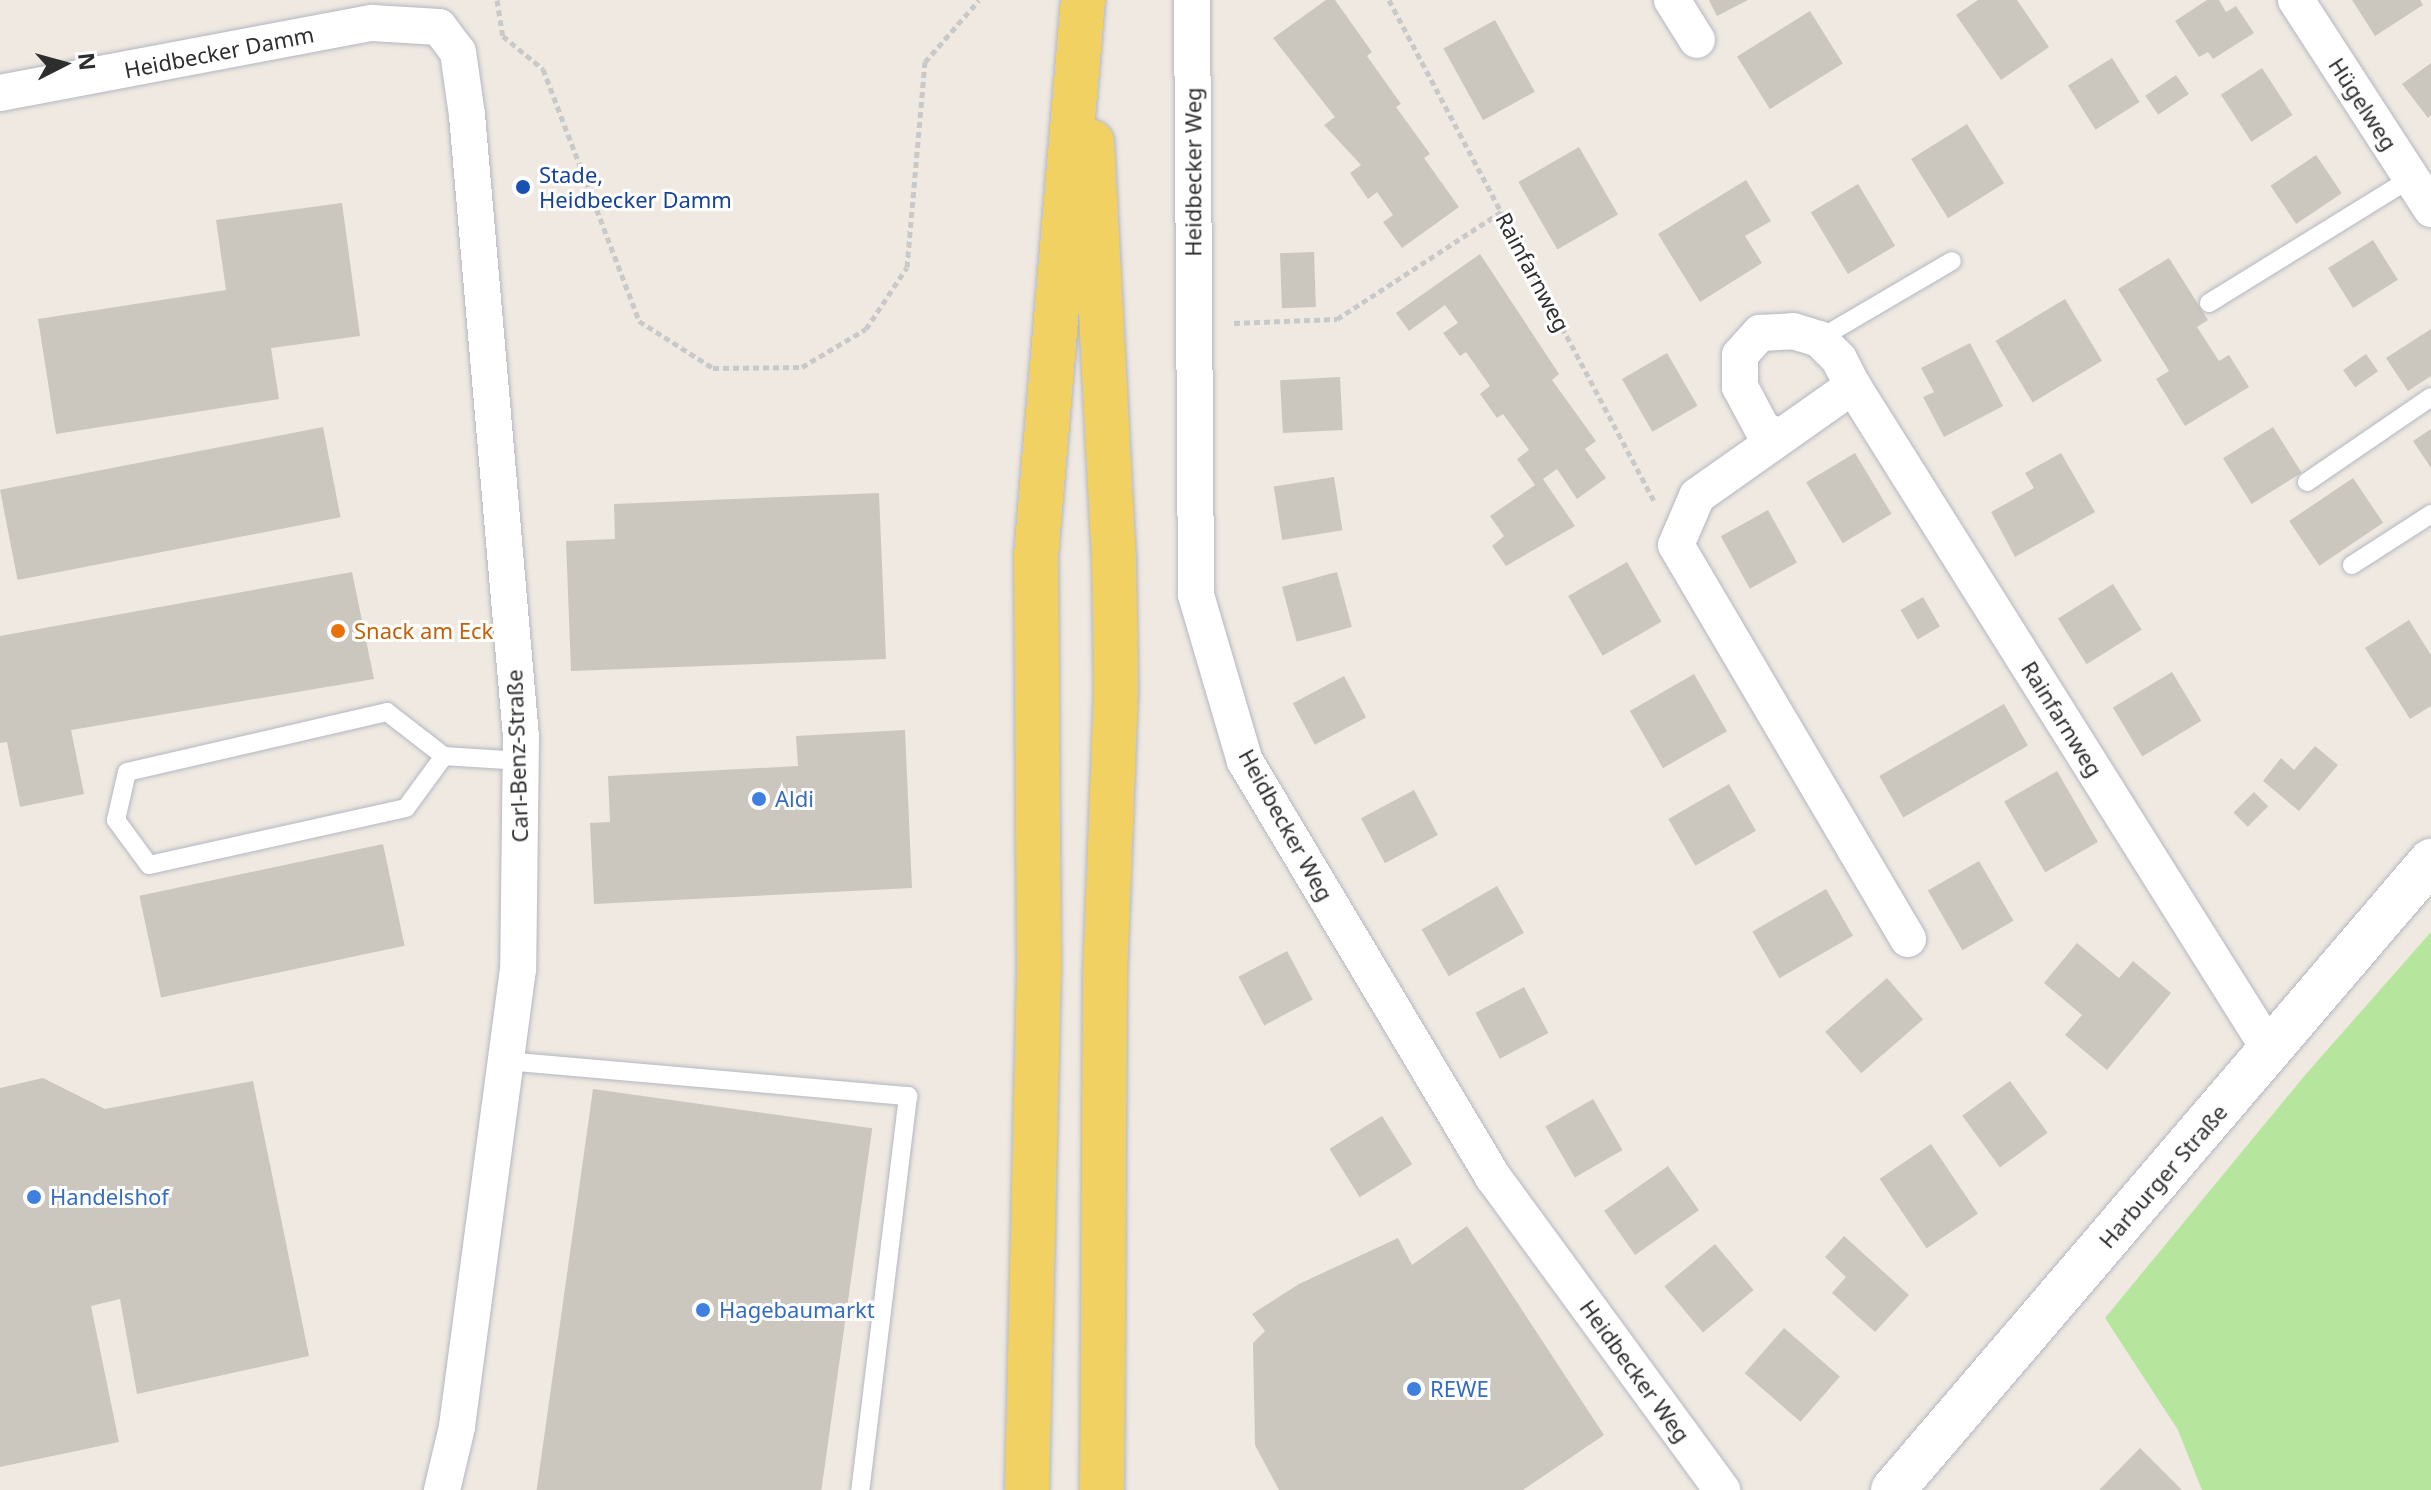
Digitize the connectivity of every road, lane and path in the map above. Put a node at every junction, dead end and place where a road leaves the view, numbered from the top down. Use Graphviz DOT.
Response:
graph roads {
  1 [pos="497,0"];
  2 [pos="979,0"];
  3 [pos="1085,0"];
  4 [pos="1192,0"];
  5 [pos="1389,0"];
  6 [pos="1672,0"];
  7 [pos="2296,0"];
  8 [pos="438,13"];
  9 [pos="1697,40"];
  10 [pos="0,93"];
  11 [pos="2411,178"];
  12 [pos="2431,209"];
  13 [pos="1501,212"];
  14 [pos="1952,261"];
  15 [pos="2209,303"];
  16 [pos="1194,324"];
  17 [pos="1819,339"];
  18 [pos="1853,386"];
  19 [pos="2431,397"];
  20 [pos="1778,436"];
  21 [pos="2307,482"];
  22 [pos="2431,514"];
  23 [pos="1676,545"];
  24 [pos="2352,565"];
  25 [pos="444,756"];
  26 [pos="521,761"];
  27 [pos="2431,861"];
  28 [pos="1908,939"];
  29 [pos="2271,1052"];
  30 [pos="506,1061"];
  31 [pos="442,1490"];
  32 [pos="860,1490"];
  33 [pos="1027,1490"];
  34 [pos="1102,1490"];
  35 [pos="1722,1490"];
  36 [pos="1893,1490"];
  1 -- 2 [label="path"];
  3 -- 33 [label="main road"];
  3 -- 34 [label="main road"];
  4 -- 16 [label="street, Heidbecker Weg"];
  5 -- 13 [label="path, Rainfarnweg"];
  6 -- 9 [label="street"];
  7 -- 11 [label="street, Hügelweg"];
  8 -- 10 [label="street, Heidbecker Damm"];
  8 -- 26 [label="street, Carl-Benz-Straße"];
  11 -- 12 [label="street, Hügelweg"];
  11 -- 15 [label="lane"];
  13 -- 16 [label="path"];
  13 -- 23 [label="path, Rainfarnweg"];
  14 -- 17 [label="lane"];
  16 -- 35 [label="street, Heidbecker Weg"];
  17 -- 18 [label="street, Rainfarnweg"];
  17 -- 20 [label="street"];
  18 -- 20 [label="street"];
  18 -- 29 [label="street, Rainfarnweg"];
  19 -- 21 [label="lane"];
  20 -- 23 [label="street"];
  22 -- 24 [label="lane"];
  23 -- 28 [label="street"];
  25 -- 25 [label="lane"];
  25 -- 26 [label="lane"];
  26 -- 30 [label="street, Carl-Benz-Straße"];
  27 -- 29 [label="main road, Harburger Straße"];
  29 -- 36 [label="main road, Harburger Straße"];
  30 -- 31 [label="street, Carl-Benz-Straße"];
  30 -- 32 [label="lane"];
}
